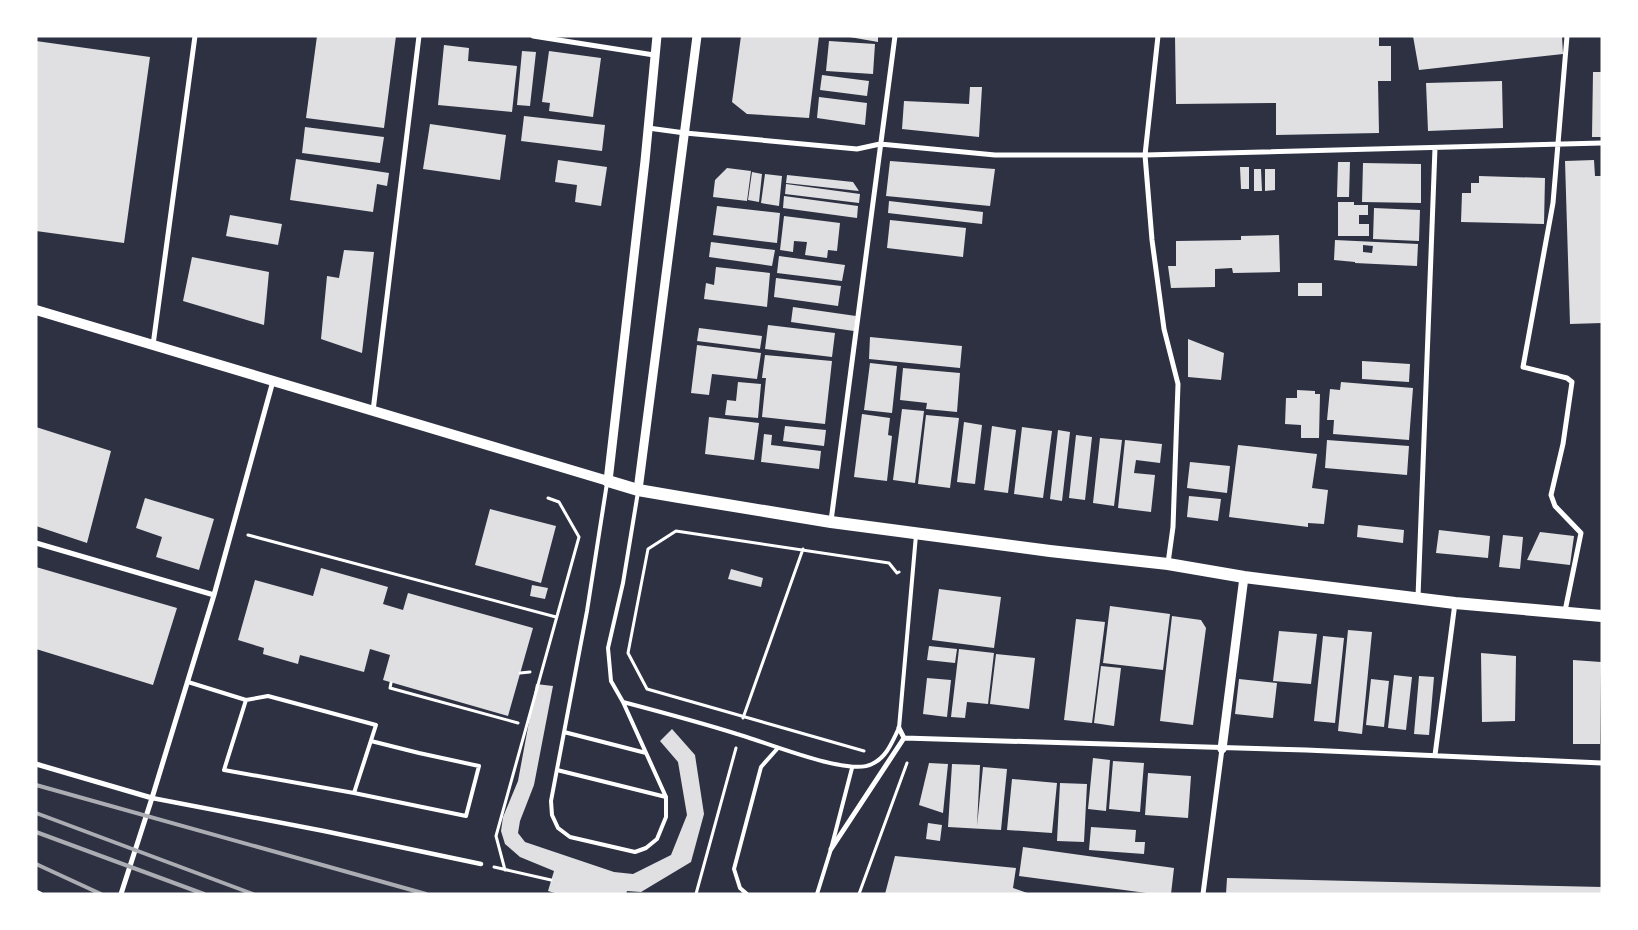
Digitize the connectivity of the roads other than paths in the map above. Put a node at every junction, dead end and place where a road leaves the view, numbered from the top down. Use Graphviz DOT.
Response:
graph roads {
  1 [pos="195,36"];
  2 [pos="419,36"];
  3 [pos="533,36"];
  4 [pos="657,36"];
  5 [pos="697,36"];
  6 [pos="894,36"];
  7 [pos="1158,36"];
  8 [pos="1567,36"];
  9 [pos="654,55"];
  10 [pos="648,128"];
  11 [pos="684,133"];
  12 [pos="1602,143"];
  13 [pos="880,144"];
  14 [pos="1557,144"];
  15 [pos="1435,148"];
  16 [pos="1146,155"];
  17 [pos="36,310"];
  18 [pos="153,345"];
  19 [pos="273,381"];
  20 [pos="373,412"];
  21 [pos="608,481"];
  22 [pos="638,490"];
  23 [pos="831,522"];
  24 [pos="916,533"];
  25 [pos="36,543"];
  26 [pos="1168,564"];
  27 [pos="1244,577"];
  28 [pos="214,595"];
  29 [pos="1418,597"];
  30 [pos="1455,602"];
  31 [pos="1565,613"];
  32 [pos="1602,616"];
  33 [pos="188,682"];
  34 [pos="246,700"];
  35 [pos="623,702"];
  36 [pos="899,728"];
  37 [pos="564,732"];
  38 [pos="904,738"];
  39 [pos="371,741"];
  40 [pos="777,749"];
  41 [pos="1222,749"];
  42 [pos="647,753"];
  43 [pos="1436,755"];
  44 [pos="1602,762"];
  45 [pos="36,764"];
  46 [pos="852,768"];
  47 [pos="557,770"];
  48 [pos="354,793"];
  49 [pos="666,797"];
  50 [pos="152,798"];
  51 [pos="831,849"];
  52 [pos="481,864"];
  53 [pos="36,892"];
  54 [pos="40,894"];
  55 [pos="121,894"];
  56 [pos="747,894"];
  57 [pos="817,894"];
  58 [pos="1203,894"];
  1 -- 18 [label="street"];
  2 -- 20 [label="street"];
  3 -- 9 [label="street"];
  4 -- 9 [label="street"];
  5 -- 11 [label="street"];
  6 -- 13 [label="street"];
  7 -- 16 [label="street"];
  8 -- 14 [label="street"];
  9 -- 10 [label="street"];
  10 -- 11 [label="street"];
  10 -- 21 [label="street"];
  11 -- 13 [label="street"];
  11 -- 22 [label="street"];
  12 -- 14 [label="street"];
  13 -- 16 [label="street"];
  13 -- 23 [label="street"];
  14 -- 15 [label="street"];
  14 -- 31 [label="street"];
  15 -- 16 [label="street"];
  15 -- 29 [label="street"];
  16 -- 26 [label="street"];
  17 -- 18 [label="main road"];
  18 -- 19 [label="main road"];
  19 -- 20 [label="main road"];
  19 -- 28 [label="street"];
  20 -- 21 [label="main road"];
  21 -- 22 [label="main road"];
  21 -- 37 [label="lane"];
  22 -- 23 [label="main road"];
  22 -- 35 [label="lane"];
  23 -- 24 [label="main road"];
  24 -- 26 [label="main road"];
  24 -- 36 [label="lane"];
  25 -- 28 [label="street"];
  26 -- 27 [label="main road"];
  27 -- 29 [label="main road"];
  27 -- 41 [label="street"];
  28 -- 33 [label="street"];
  29 -- 30 [label="main road"];
  30 -- 31 [label="main road"];
  30 -- 43 [label="street"];
  31 -- 32 [label="main road"];
  33 -- 34 [label="lane"];
  33 -- 50 [label="street"];
  34 -- 39 [label="lane"];
  34 -- 48 [label="lane"];
  35 -- 40 [label="lane"];
  35 -- 42 [label="lane"];
  36 -- 38 [label="street"];
  36 -- 46 [label="lane"];
  37 -- 42 [label="lane"];
  37 -- 47 [label="lane"];
  38 -- 41 [label="street"];
  38 -- 51 [label="street"];
  39 -- 48 [label="lane"];
  39 -- 48 [label="lane"];
  40 -- 46 [label="lane"];
  40 -- 56 [label="lane"];
  41 -- 43 [label="street"];
  41 -- 58 [label="street"];
  42 -- 49 [label="lane"];
  43 -- 44 [label="street"];
  45 -- 50 [label="street"];
  46 -- 51 [label="lane"];
  47 -- 49 [label="lane"];
  47 -- 49 [label="lane"];
  50 -- 52 [label="street"];
  50 -- 55 [label="street"];
  51 -- 57 [label="lane"];
  53 -- 54 [label="street"];
}
